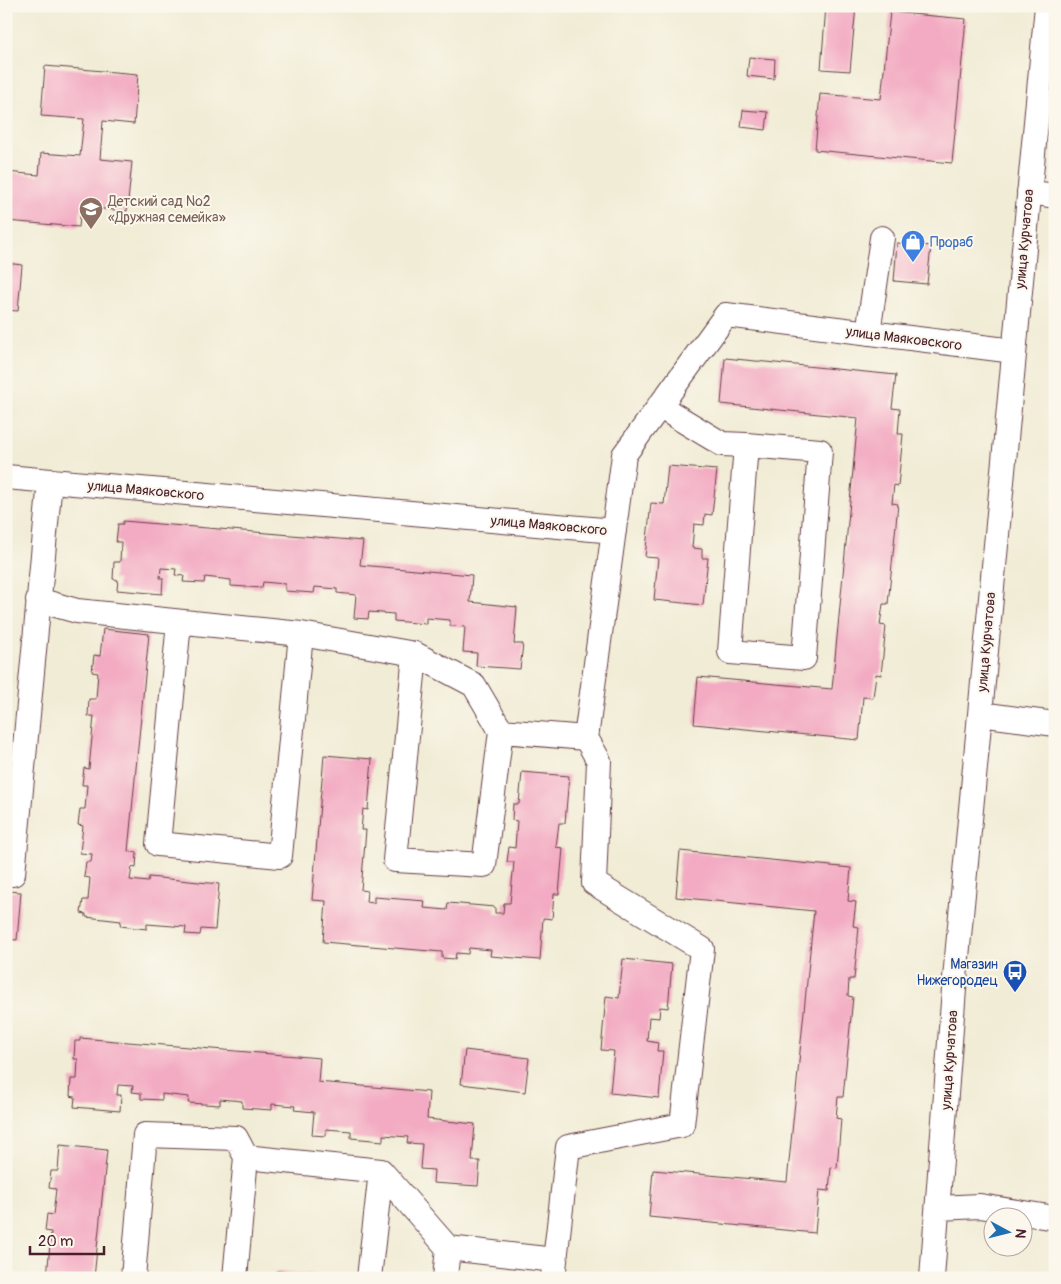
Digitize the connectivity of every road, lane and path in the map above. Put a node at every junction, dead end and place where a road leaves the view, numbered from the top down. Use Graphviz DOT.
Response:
graph roads {
  1 [pos="1047,6"];
  2 [pos="1028,192"];
  3 [pos="1055,196"];
  4 [pos="882,238"];
  5 [pos="868,333"];
  6 [pos="1014,351"];
  7 [pos="659,406"];
  8 [pos="746,445"];
  9 [pos="6,477"];
  10 [pos="50,481"];
  11 [pos="614,531"];
  12 [pos="38,600"];
  13 [pos="179,622"];
  14 [pos="301,634"];
  15 [pos="415,654"];
  16 [pos="980,714"];
  17 [pos="1055,724"];
  18 [pos="501,732"];
  19 [pos="586,738"];
  20 [pos="13,874"];
  21 [pos="246,1157"];
  22 [pos="381,1171"];
  23 [pos="938,1208"];
  24 [pos="1055,1218"];
  25 [pos="448,1248"];
  26 [pos="554,1269"];
  27 [pos="133,1278"];
  28 [pos="234,1278"];
  29 [pos="369,1278"];
  30 [pos="445,1278"];
  31 [pos="932,1278"];
  1 -- 2 [label="street, улица Курчатова"];
  2 -- 3 [label="street"];
  2 -- 6 [label="street, улица Курчатова"];
  4 -- 5 [label="street"];
  5 -- 6 [label="street, улица Маяковского"];
  5 -- 7 [label="street, улица Маяковского"];
  6 -- 16 [label="street, улица Курчатова"];
  7 -- 8 [label="street"];
  7 -- 11 [label="street, улица Маяковского"];
  8 -- 8 [label="street"];
  9 -- 10 [label="street, улица Маяковского"];
  10 -- 11 [label="street, улица Маяковского"];
  10 -- 12 [label="street"];
  11 -- 19 [label="street"];
  12 -- 13 [label="street"];
  12 -- 20 [label="street"];
  13 -- 14 [label="street"];
  13 -- 14 [label="street"];
  14 -- 15 [label="street"];
  15 -- 18 [label="street"];
  15 -- 18 [label="street"];
  16 -- 17 [label="street"];
  16 -- 23 [label="street, улица Курчатова"];
  18 -- 19 [label="street"];
  19 -- 26 [label="street"];
  21 -- 22 [label="street"];
  21 -- 27 [label="street"];
  21 -- 28 [label="street"];
  22 -- 25 [label="street"];
  22 -- 29 [label="street"];
  23 -- 24 [label="street"];
  23 -- 31 [label="street, улица Курчатова"];
  25 -- 26 [label="street"];
  25 -- 30 [label="street"];
}
